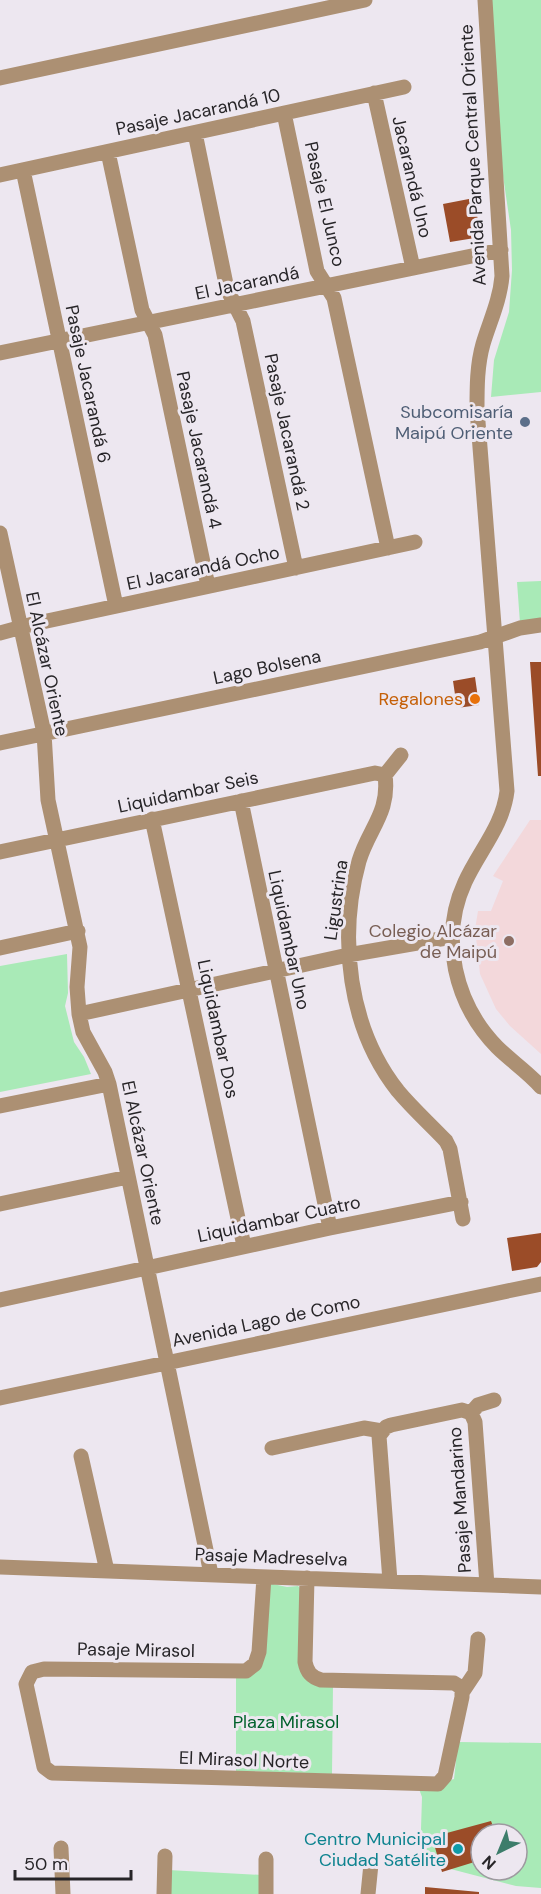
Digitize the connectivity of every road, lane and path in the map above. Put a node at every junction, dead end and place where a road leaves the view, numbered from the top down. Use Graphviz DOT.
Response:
graph roads {
  1 [pos="365,0"];
  2 [pos="485,0"];
  3 [pos="0,78"];
  4 [pos="404,87"];
  5 [pos="374,93"];
  6 [pos="284,113"];
  7 [pos="195,133"];
  8 [pos="108,152"];
  9 [pos="23,170"];
  10 [pos="0,175"];
  11 [pos="501,250"];
  12 [pos="413,268"];
  13 [pos="327,286"];
  14 [pos="235,305"];
  15 [pos="148,323"];
  16 [pos="59,341"];
  17 [pos="0,353"];
  18 [pos="0,536"];
  19 [pos="415,542"];
  20 [pos="388,548"];
  21 [pos="296,568"];
  22 [pos="208,586"];
  23 [pos="116,606"];
  24 [pos="541,625"];
  25 [pos="20,628"];
  26 [pos="0,633"];
  27 [pos="496,637"];
  28 [pos="44,733"];
  29 [pos="0,742"];
  30 [pos="401,755"];
  31 [pos="385,775"];
  32 [pos="241,801"];
  33 [pos="152,819"];
  34 [pos="57,840"];
  35 [pos="0,852"];
  36 [pos="78,931"];
  37 [pos="452,937"];
  38 [pos="0,948"];
  39 [pos="348,955"];
  40 [pos="275,971"];
  41 [pos="190,989"];
  42 [pos="79,1014"];
  43 [pos="109,1084"];
  44 [pos="541,1087"];
  45 [pos="0,1106"];
  46 [pos="128,1177"];
  47 [pos="461,1202"];
  48 [pos="0,1204"];
  49 [pos="464,1219"];
  50 [pos="330,1228"];
  51 [pos="244,1246"];
  52 [pos="147,1267"];
  53 [pos="541,1284"];
  54 [pos="0,1300"];
  55 [pos="167,1362"];
  56 [pos="0,1398"];
  57 [pos="494,1400"];
  58 [pos="471,1413"];
  59 [pos="382,1431"];
  60 [pos="272,1448"];
  61 [pos="81,1456"];
  62 [pos="1,1563"];
  63 [pos="107,1571"];
  64 [pos="211,1574"];
  65 [pos="264,1577"];
  66 [pos="307,1578"];
  67 [pos="390,1581"];
  68 [pos="487,1585"];
  69 [pos="541,1587"];
  70 [pos="478,1639"];
  71 [pos="463,1691"];
  72 [pos="49,1772"];
  73 [pos="61,1848"];
  74 [pos="165,1856"];
  75 [pos="266,1859"];
  76 [pos="371,1864"];
  77 [pos="63,1894"];
  78 [pos="164,1894"];
  79 [pos="266,1894"];
  80 [pos="368,1894"];
  1 -- 3 [label="street"];
  2 -- 11 [label="street, Avenida Parque Central Oriente"];
  4 -- 5 [label="street, Pasaje Jacarandá 10"];
  5 -- 6 [label="street, Pasaje Jacarandá 10"];
  5 -- 12 [label="street, Jacarandá Uno"];
  6 -- 7 [label="street, Pasaje Jacarandá 10"];
  6 -- 13 [label="street, Pasaje El Junco"];
  7 -- 8 [label="street, Pasaje Jacarandá 10"];
  7 -- 14 [label="street, Pasaje Jacarandá 2"];
  8 -- 9 [label="street, Pasaje Jacarandá 10"];
  8 -- 15 [label="street, Pasaje Jacarandá 4"];
  9 -- 10 [label="street, Pasaje Jacarandá 10"];
  9 -- 16 [label="street, Pasaje Jacarandá 6"];
  11 -- 12 [label="street, El Jacarandá"];
  11 -- 27 [label="street, Avenida Parque Central Oriente"];
  12 -- 13 [label="street, El Jacarandá"];
  13 -- 14 [label="street, El Jacarandá"];
  13 -- 20 [label="street, Pasaje El Junco"];
  14 -- 15 [label="street, El Jacarandá"];
  14 -- 21 [label="street, Pasaje Jacarandá 2"];
  15 -- 16 [label="street, El Jacarandá"];
  15 -- 22 [label="street, Pasaje Jacarandá 4"];
  16 -- 17 [label="street, El Jacarandá"];
  16 -- 23 [label="street, Pasaje Jacarandá 6"];
  18 -- 25 [label="street, El Alcázar Oriente"];
  19 -- 20 [label="street, El Jacarandá Ocho"];
  20 -- 21 [label="street, El Jacarandá Ocho"];
  21 -- 22 [label="street, El Jacarandá Ocho"];
  22 -- 23 [label="street, El Jacarandá Ocho"];
  23 -- 25 [label="street, El Jacarandá Ocho"];
  24 -- 27 [label="street, Lago Bolsena"];
  25 -- 26 [label="street, El Jacarandá Ocho"];
  25 -- 28 [label="street, El Alcázar Oriente"];
  27 -- 28 [label="street, Lago Bolsena"];
  27 -- 37 [label="street, Avenida Parque Central Oriente"];
  28 -- 29 [label="street, Lago Bolsena"];
  28 -- 34 [label="street, El Alcázar Oriente"];
  30 -- 31 [label="street"];
  31 -- 32 [label="street, Liquidambar Seis"];
  31 -- 39 [label="street, Ligustrina"];
  32 -- 33 [label="street, Liquidambar Seis"];
  32 -- 40 [label="street, Liquidambar Uno"];
  33 -- 34 [label="street, Liquidambar Seis"];
  33 -- 41 [label="street, Liquidambar Dos"];
  34 -- 35 [label="street, Liquidambar Seis"];
  34 -- 36 [label="street, El Alcázar Oriente"];
  36 -- 38 [label="street"];
  36 -- 42 [label="street, El Alcázar Oriente"];
  37 -- 39 [label="street"];
  37 -- 44 [label="street, Avenida Parque Central Oriente"];
  39 -- 40 [label="street"];
  39 -- 47 [label="street, Ligustrina"];
  40 -- 41 [label="street"];
  40 -- 50 [label="street, Liquidambar Uno"];
  41 -- 42 [label="street"];
  41 -- 51 [label="street, Liquidambar Dos"];
  42 -- 43 [label="street, El Alcázar Oriente"];
  43 -- 45 [label="street"];
  43 -- 46 [label="street, El Alcázar Oriente"];
  46 -- 48 [label="street"];
  46 -- 52 [label="street, El Alcázar Oriente"];
  47 -- 49 [label="street, Ligustrina"];
  47 -- 50 [label="street, Liquidambar Cuatro"];
  50 -- 51 [label="street, Liquidambar Cuatro"];
  51 -- 52 [label="street, Liquidambar Cuatro"];
  52 -- 54 [label="street, Liquidambar Cuatro"];
  52 -- 55 [label="street, El Alcázar Oriente"];
  53 -- 55 [label="street, Avenida Lago de Como"];
  55 -- 56 [label="street, Avenida Lago de Como"];
  55 -- 64 [label="street, El Alcázar Oriente"];
  57 -- 58 [label="street, Pasaje Mandarino"];
  58 -- 59 [label="street, Pasaje Mandarino"];
  58 -- 68 [label="street, Pasaje Mandarino"];
  59 -- 60 [label="street, Pasaje Mandarino"];
  59 -- 67 [label="street"];
  61 -- 63 [label="street"];
  62 -- 63 [label="street, Pasaje Madreselva"];
  63 -- 64 [label="street, Pasaje Madreselva"];
  64 -- 65 [label="street, Pasaje Madreselva"];
  65 -- 66 [label="street, Pasaje Madreselva"];
  65 -- 72 [label="street, Pasaje Mirasol"];
  66 -- 67 [label="street, Pasaje Madreselva"];
  66 -- 71 [label="street"];
  67 -- 68 [label="street, Pasaje Madreselva"];
  68 -- 69 [label="street, Pasaje Madreselva"];
  70 -- 71 [label="street"];
  71 -- 72 [label="street, El Mirasol Norte"];
  73 -- 77 [label="street"];
  74 -- 78 [label="street"];
  75 -- 79 [label="street"];
  76 -- 80 [label="street"];
}
